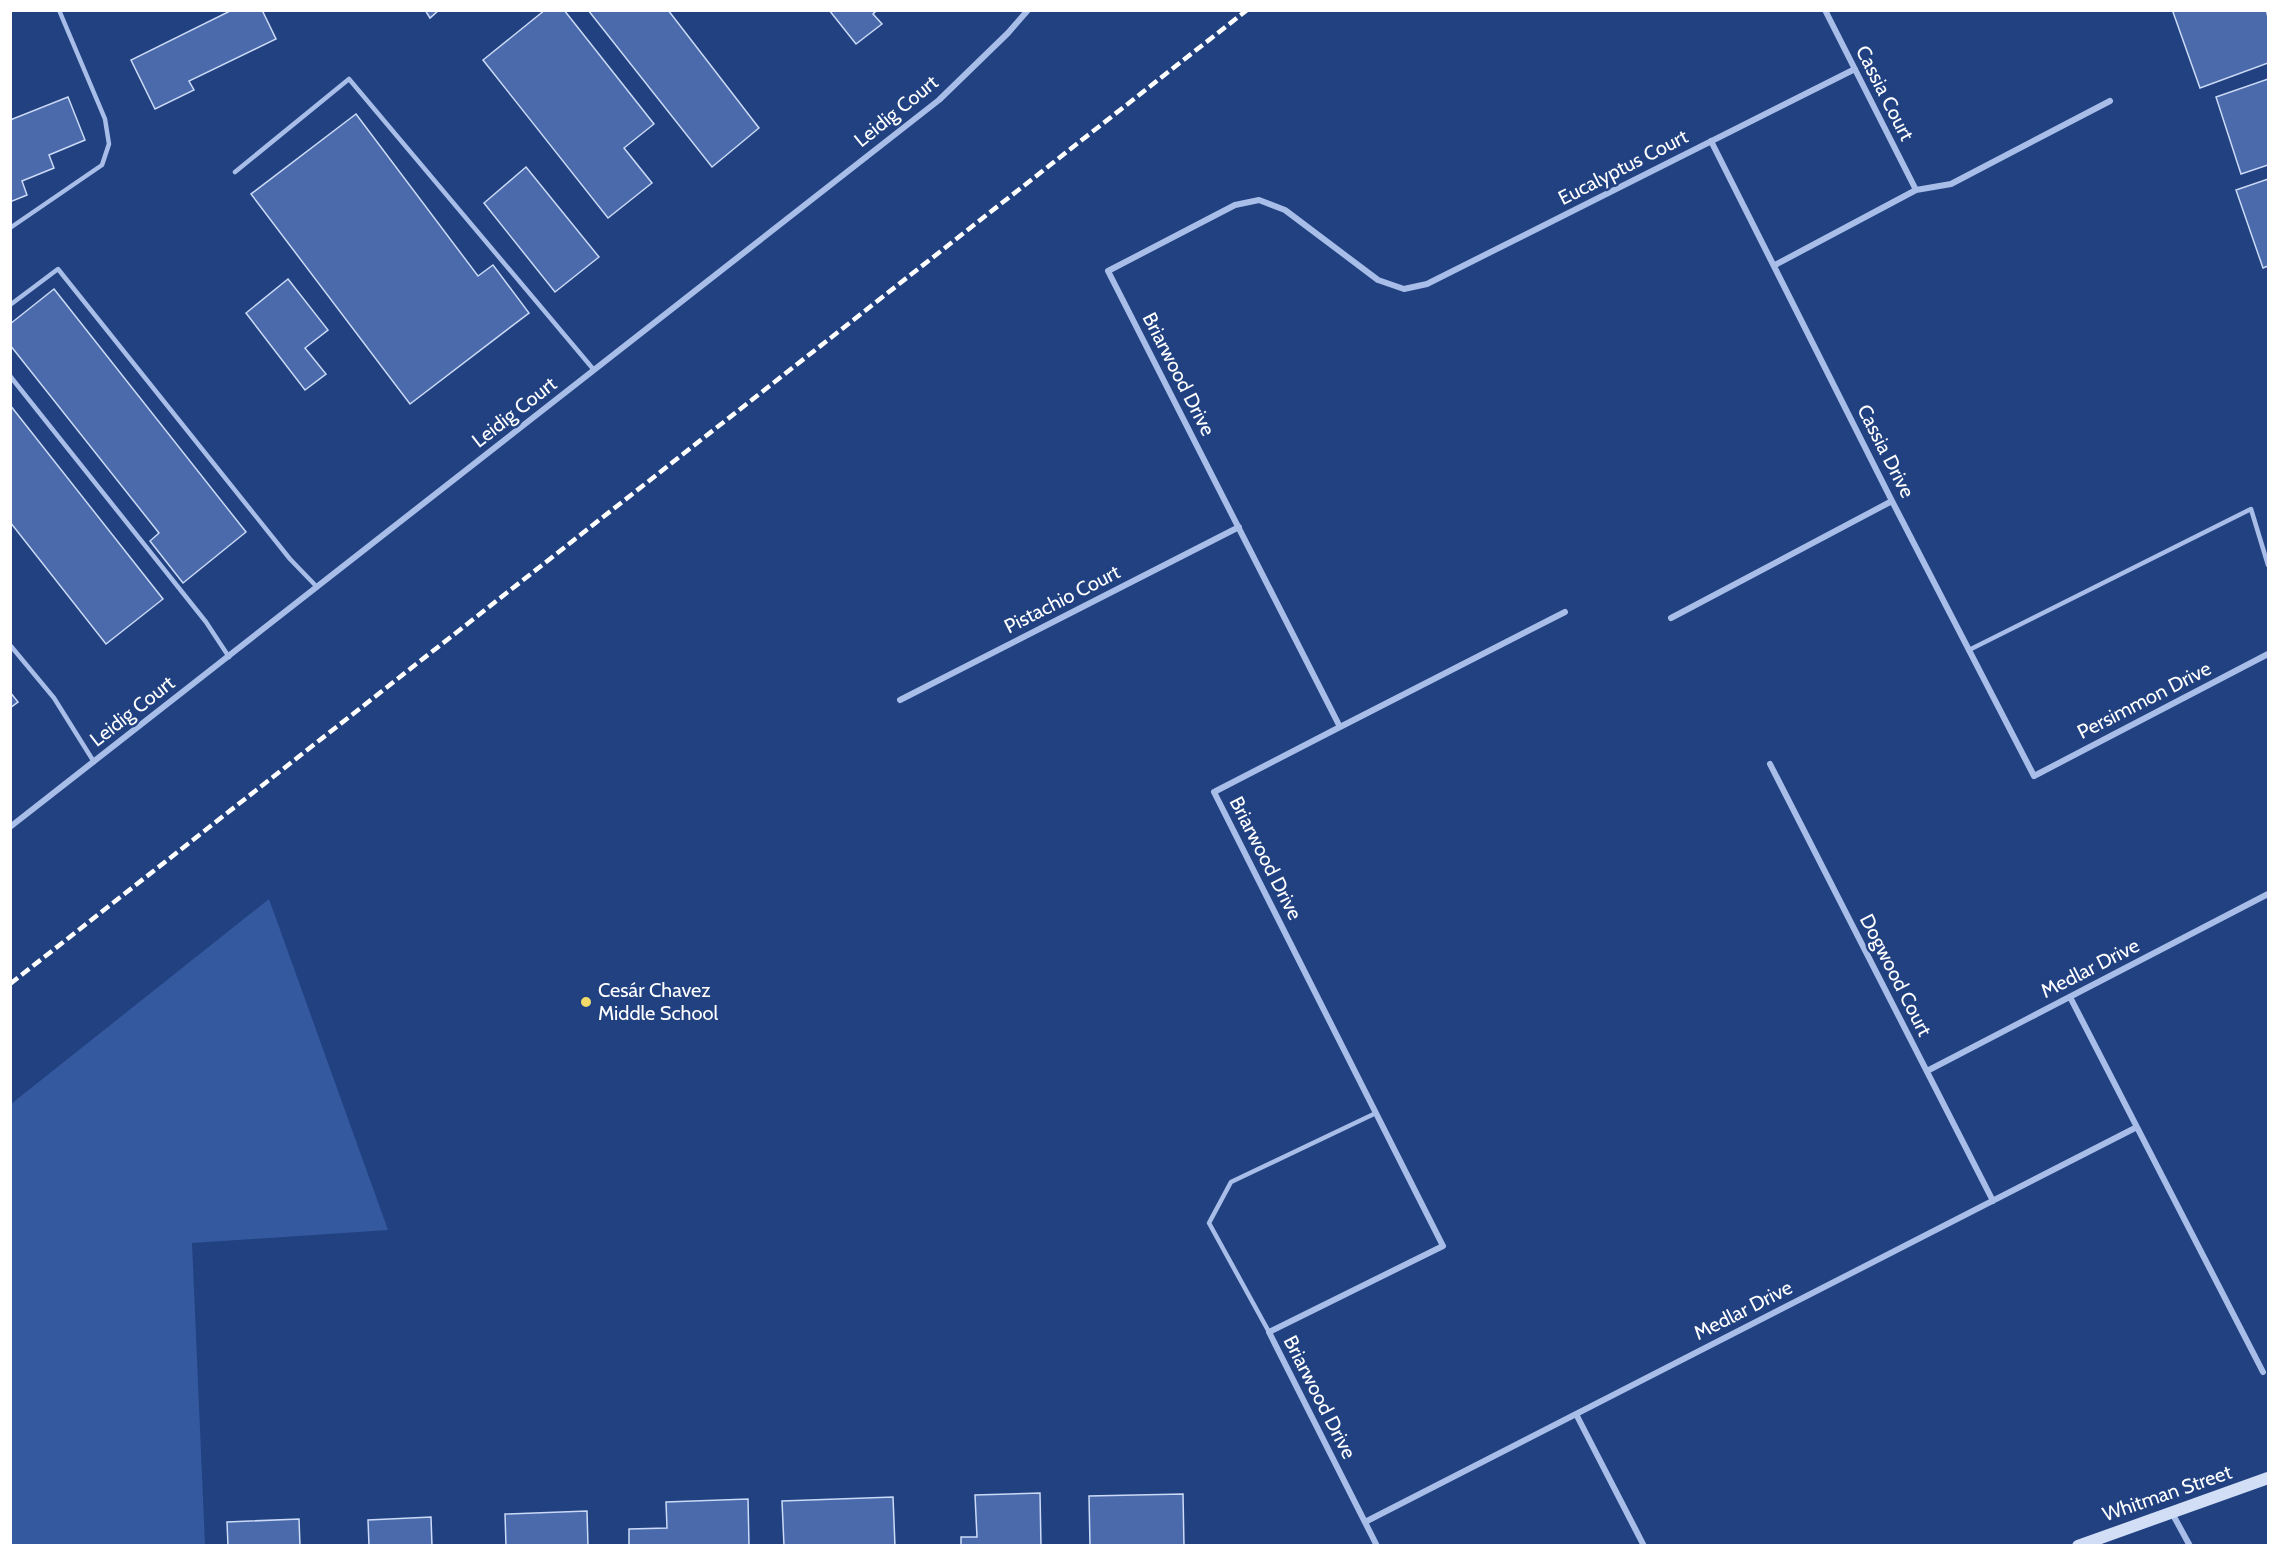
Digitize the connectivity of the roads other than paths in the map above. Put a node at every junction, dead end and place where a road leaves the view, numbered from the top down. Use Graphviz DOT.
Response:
graph roads {
  1 [pos="59,10"];
  2 [pos="1028,10"];
  3 [pos="1825,10"];
  4 [pos="1855,69"];
  5 [pos="2110,101"];
  6 [pos="1711,141"];
  7 [pos="235,172"];
  8 [pos="1916,190"];
  9 [pos="10,228"];
  10 [pos="1774,265"];
  11 [pos="1404,289"];
  12 [pos="10,305"];
  13 [pos="594,370"];
  14 [pos="10,376"];
  15 [pos="1892,501"];
  16 [pos="1239,527"];
  17 [pos="2268,565"];
  18 [pos="317,587"];
  19 [pos="1564,612"];
  20 [pos="1671,618"];
  21 [pos="10,645"];
  22 [pos="1969,650"];
  23 [pos="2268,654"];
  24 [pos="229,657"];
  25 [pos="900,700"];
  26 [pos="1340,727"];
  27 [pos="94,762"];
  28 [pos="1770,764"];
  29 [pos="2034,776"];
  30 [pos="10,827"];
  31 [pos="2268,894"];
  32 [pos="2070,997"];
  33 [pos="1927,1071"];
  34 [pos="1376,1113"];
  35 [pos="2137,1127"];
  36 [pos="1993,1201"];
  37 [pos="1269,1332"];
  38 [pos="2263,1372"];
  39 [pos="1576,1414"];
  40 [pos="2268,1478"];
  41 [pos="2172,1512"];
  42 [pos="1365,1522"];
  43 [pos="1377,1545"];
  44 [pos="1644,1545"];
  45 [pos="2078,1545"];
  46 [pos="2190,1545"];
  1 -- 9 [label="lane"];
  2 -- 13 [label="street, Leidig Court"];
  3 -- 4 [label="street, Cassia Court"];
  4 -- 6 [label="street, Eucalyptus Court"];
  4 -- 8 [label="street, Cassia Court"];
  5 -- 8 [label="street"];
  6 -- 10 [label="street, Cassia Drive"];
  6 -- 11 [label="street, Eucalyptus Court"];
  7 -- 13 [label="lane"];
  8 -- 10 [label="street"];
  10 -- 15 [label="street, Cassia Drive"];
  11 -- 16 [label="street, Briarwood Drive"];
  12 -- 18 [label="lane"];
  13 -- 18 [label="street, Leidig Court"];
  14 -- 24 [label="lane"];
  15 -- 20 [label="street"];
  15 -- 22 [label="street, Cassia Drive"];
  16 -- 25 [label="street, Pistachio Court"];
  16 -- 26 [label="street, Briarwood Drive"];
  17 -- 22 [label="lane"];
  18 -- 24 [label="street, Leidig Court"];
  19 -- 26 [label="street"];
  21 -- 27 [label="lane"];
  22 -- 29 [label="street, Cassia Drive"];
  23 -- 29 [label="street, Persimmon Drive"];
  24 -- 27 [label="street, Leidig Court"];
  26 -- 34 [label="street, Briarwood Drive"];
  27 -- 30 [label="street, Leidig Court"];
  28 -- 33 [label="street, Dogwood Court"];
  31 -- 32 [label="street, Medlar Drive"];
  32 -- 33 [label="street, Medlar Drive"];
  32 -- 35 [label="street"];
  33 -- 36 [label="street, Dogwood Court"];
  34 -- 37 [label="lane"];
  34 -- 37 [label="street, Briarwood Drive"];
  35 -- 36 [label="street, Medlar Drive"];
  35 -- 38 [label="street"];
  36 -- 39 [label="street, Medlar Drive"];
  37 -- 42 [label="street, Briarwood Drive"];
  39 -- 42 [label="street, Medlar Drive"];
  39 -- 44 [label="street"];
  40 -- 41 [label="street, Whitman Street"];
  41 -- 45 [label="street, Whitman Street"];
  41 -- 46 [label="street"];
  42 -- 43 [label="street, Briarwood Drive"];
}
